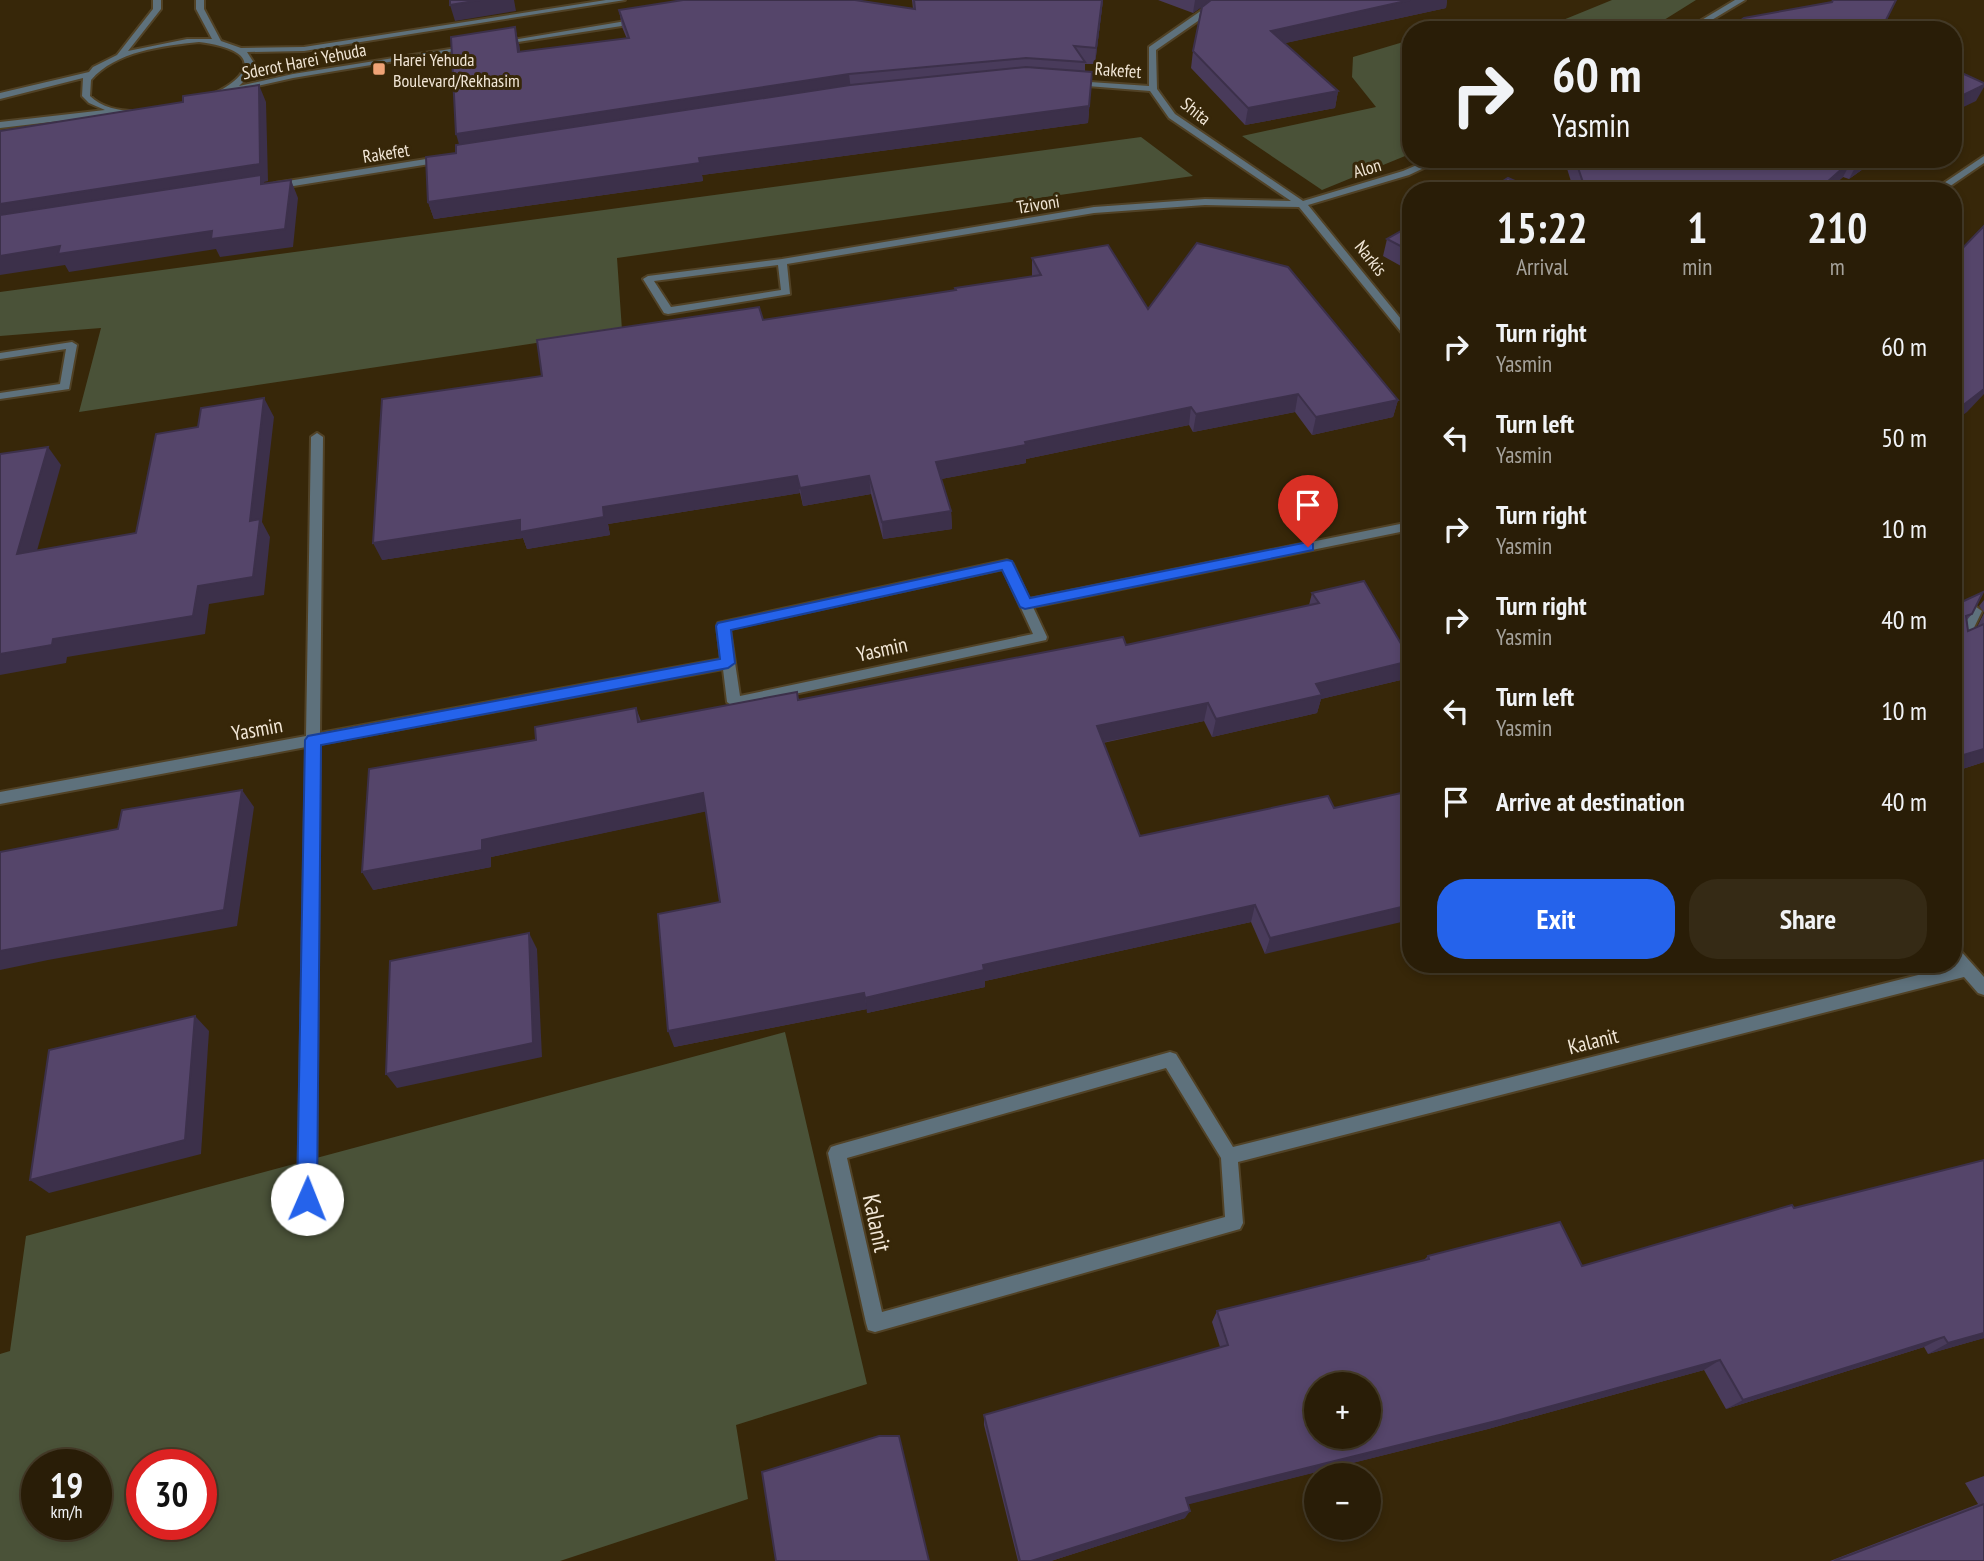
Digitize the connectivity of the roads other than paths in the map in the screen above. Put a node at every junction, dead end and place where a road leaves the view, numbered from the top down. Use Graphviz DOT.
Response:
graph roads {
  1 [pos="157,0"];
  2 [pos="200,0"];
  3 [pos="621,0"];
  4 [pos="1231,0"];
  5 [pos="1741,0"];
  6 [pos="655,18"];
  7 [pos="1705,21"];
  8 [pos="218,41"];
  9 [pos="489,45"];
  10 [pos="475,47"];
  11 [pos="243,50"];
  12 [pos="120,56"];
  13 [pos="93,73"];
  14 [pos="1065,82"];
  15 [pos="1153,89"];
  16 [pos="223,93"];
  17 [pos="0,96"];
  18 [pos="117,111"];
  19 [pos="0,124"];
  20 [pos="452,158"];
  21 [pos="1984,159"];
  22 [pos="1418,168"];
  23 [pos="1950,182"];
  24 [pos="260,188"];
  25 [pos="1302,204"];
  26 [pos="782,262"];
  27 [pos="1402,326"];
  28 [pos="0,356"];
  29 [pos="0,396"];
  30 [pos="317,436"];
  31 [pos="1402,528"];
  32 [pos="1025,604"];
  33 [pos="1976,611"];
  34 [pos="1962,638"];
  35 [pos="728,663"];
  36 [pos="313,740"];
  37 [pos="0,798"];
  38 [pos="1962,963"];
  39 [pos="1968,969"];
  40 [pos="1962,971"];
  41 [pos="1952,973"];
  42 [pos="1984,988"];
  43 [pos="1229,1156"];
  44 [pos="307,1199"];
  1 -- 12 [label="street"];
  2 -- 8 [label="street"];
  3 -- 11 [label="street, Sderot Harei Yehuda"];
  4 -- 15 [label="street, Shita"];
  5 -- 7 [label="street"];
  6 -- 9 [label="street"];
  8 -- 11 [label="street"];
  8 -- 12 [label="street"];
  10 -- 16 [label="street, Sderot Harei Yehuda"];
  11 -- 16 [label="street"];
  12 -- 13 [label="street"];
  13 -- 17 [label="street"];
  13 -- 18 [label="street"];
  14 -- 15 [label="street, Rakefet"];
  15 -- 25 [label="street, Shita"];
  16 -- 18 [label="street, Sderot Harei Yehuda"];
  18 -- 19 [label="street"];
  20 -- 24 [label="street, Rakefet"];
  21 -- 23 [label="street"];
  22 -- 25 [label="street, Alon"];
  25 -- 26 [label="street, Tzivoni"];
  25 -- 27 [label="street, Narkis"];
  26 -- 26 [label="street, Tzivoni"];
  28 -- 29 [label="street"];
  30 -- 36 [label="street"];
  31 -- 32 [label="street"];
  32 -- 35 [label="street, Yasmin"];
  32 -- 35 [label="street, Yasmin"];
  33 -- 34 [label="street"];
  35 -- 36 [label="street, Yasmin"];
  36 -- 37 [label="street, Yasmin"];
  36 -- 44 [label="street"];
  38 -- 39 [label="street"];
  39 -- 40 [label="street, Kalanit"];
  39 -- 42 [label="street"];
  41 -- 43 [label="street, Kalanit"];
  43 -- 43 [label="street, Kalanit"];
}
